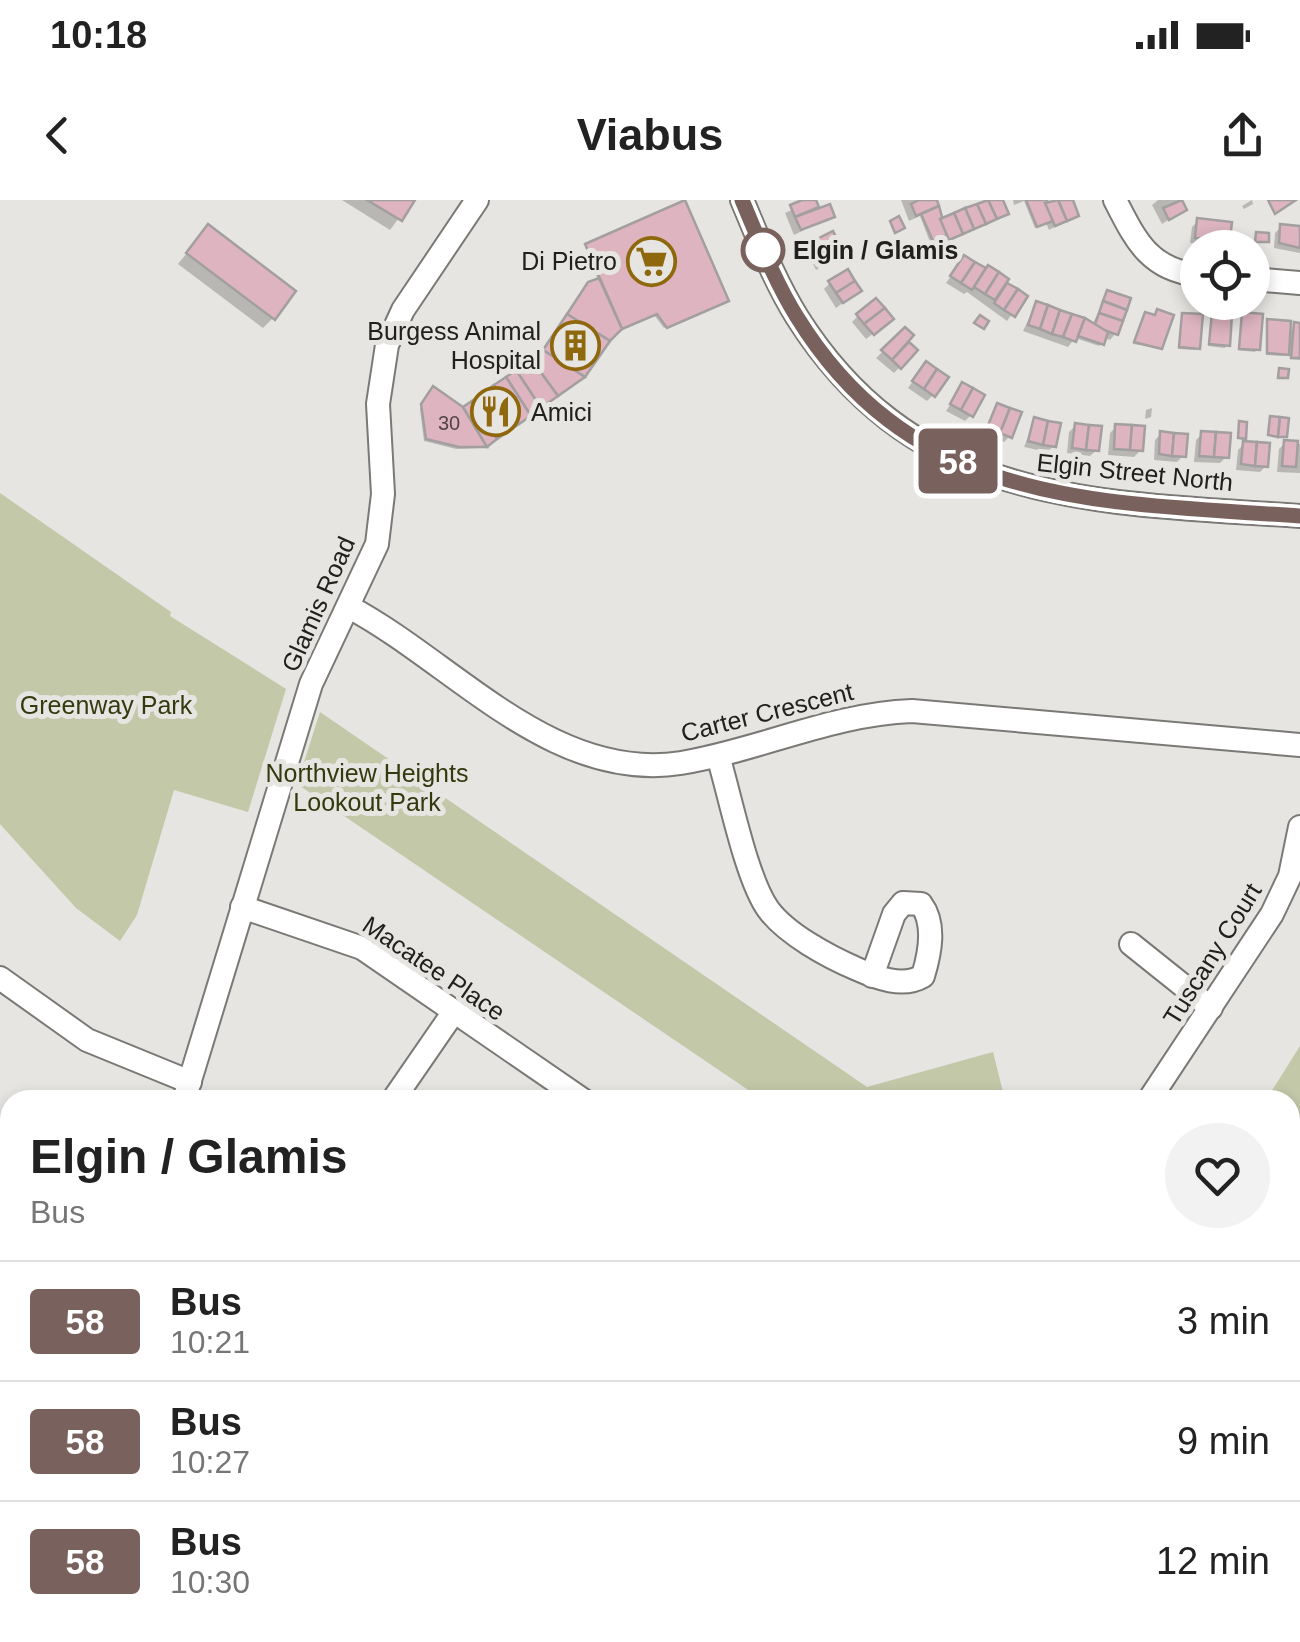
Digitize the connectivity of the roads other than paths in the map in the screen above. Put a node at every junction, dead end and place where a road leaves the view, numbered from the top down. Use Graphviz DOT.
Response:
graph roads {
  1 [pos="477,200"];
  2 [pos="742,200"];
  3 [pos="1116,200"];
  4 [pos="1180,271"];
  5 [pos="1270,280"];
  6 [pos="1300,283"];
  7 [pos="1300,516"];
  8 [pos="350,608"];
  9 [pos="1300,745"];
  10 [pos="718,756"];
  11 [pos="1300,827"];
  12 [pos="242,907"];
  13 [pos="1132,944"];
  14 [pos="872,976"];
  15 [pos="0,978"];
  16 [pos="1212,1008"];
  17 [pos="452,1014"];
  18 [pos="185,1090"];
  19 [pos="187,1090"];
  20 [pos="400,1090"];
  21 [pos="568,1090"];
  22 [pos="1156,1090"];
  1 -- 8 [label="street, Glamis Road"];
  2 -- 7 [label="street, Elgin Street North"];
  3 -- 4 [label="street"];
  5 -- 6 [label="street"];
  8 -- 10 [label="street, Carter Crescent"];
  8 -- 12 [label="street, Glamis Road"];
  9 -- 10 [label="street, Carter Crescent"];
  10 -- 14 [label="street"];
  11 -- 16 [label="street, Tuscany Court"];
  12 -- 17 [label="street, Macatee Place"];
  12 -- 19 [label="street, Glamis Road"];
  13 -- 16 [label="street"];
  15 -- 18 [label="street"];
  16 -- 22 [label="street, Tuscany Court"];
  17 -- 20 [label="street"];
  17 -- 21 [label="street, Macatee Place"];
}
